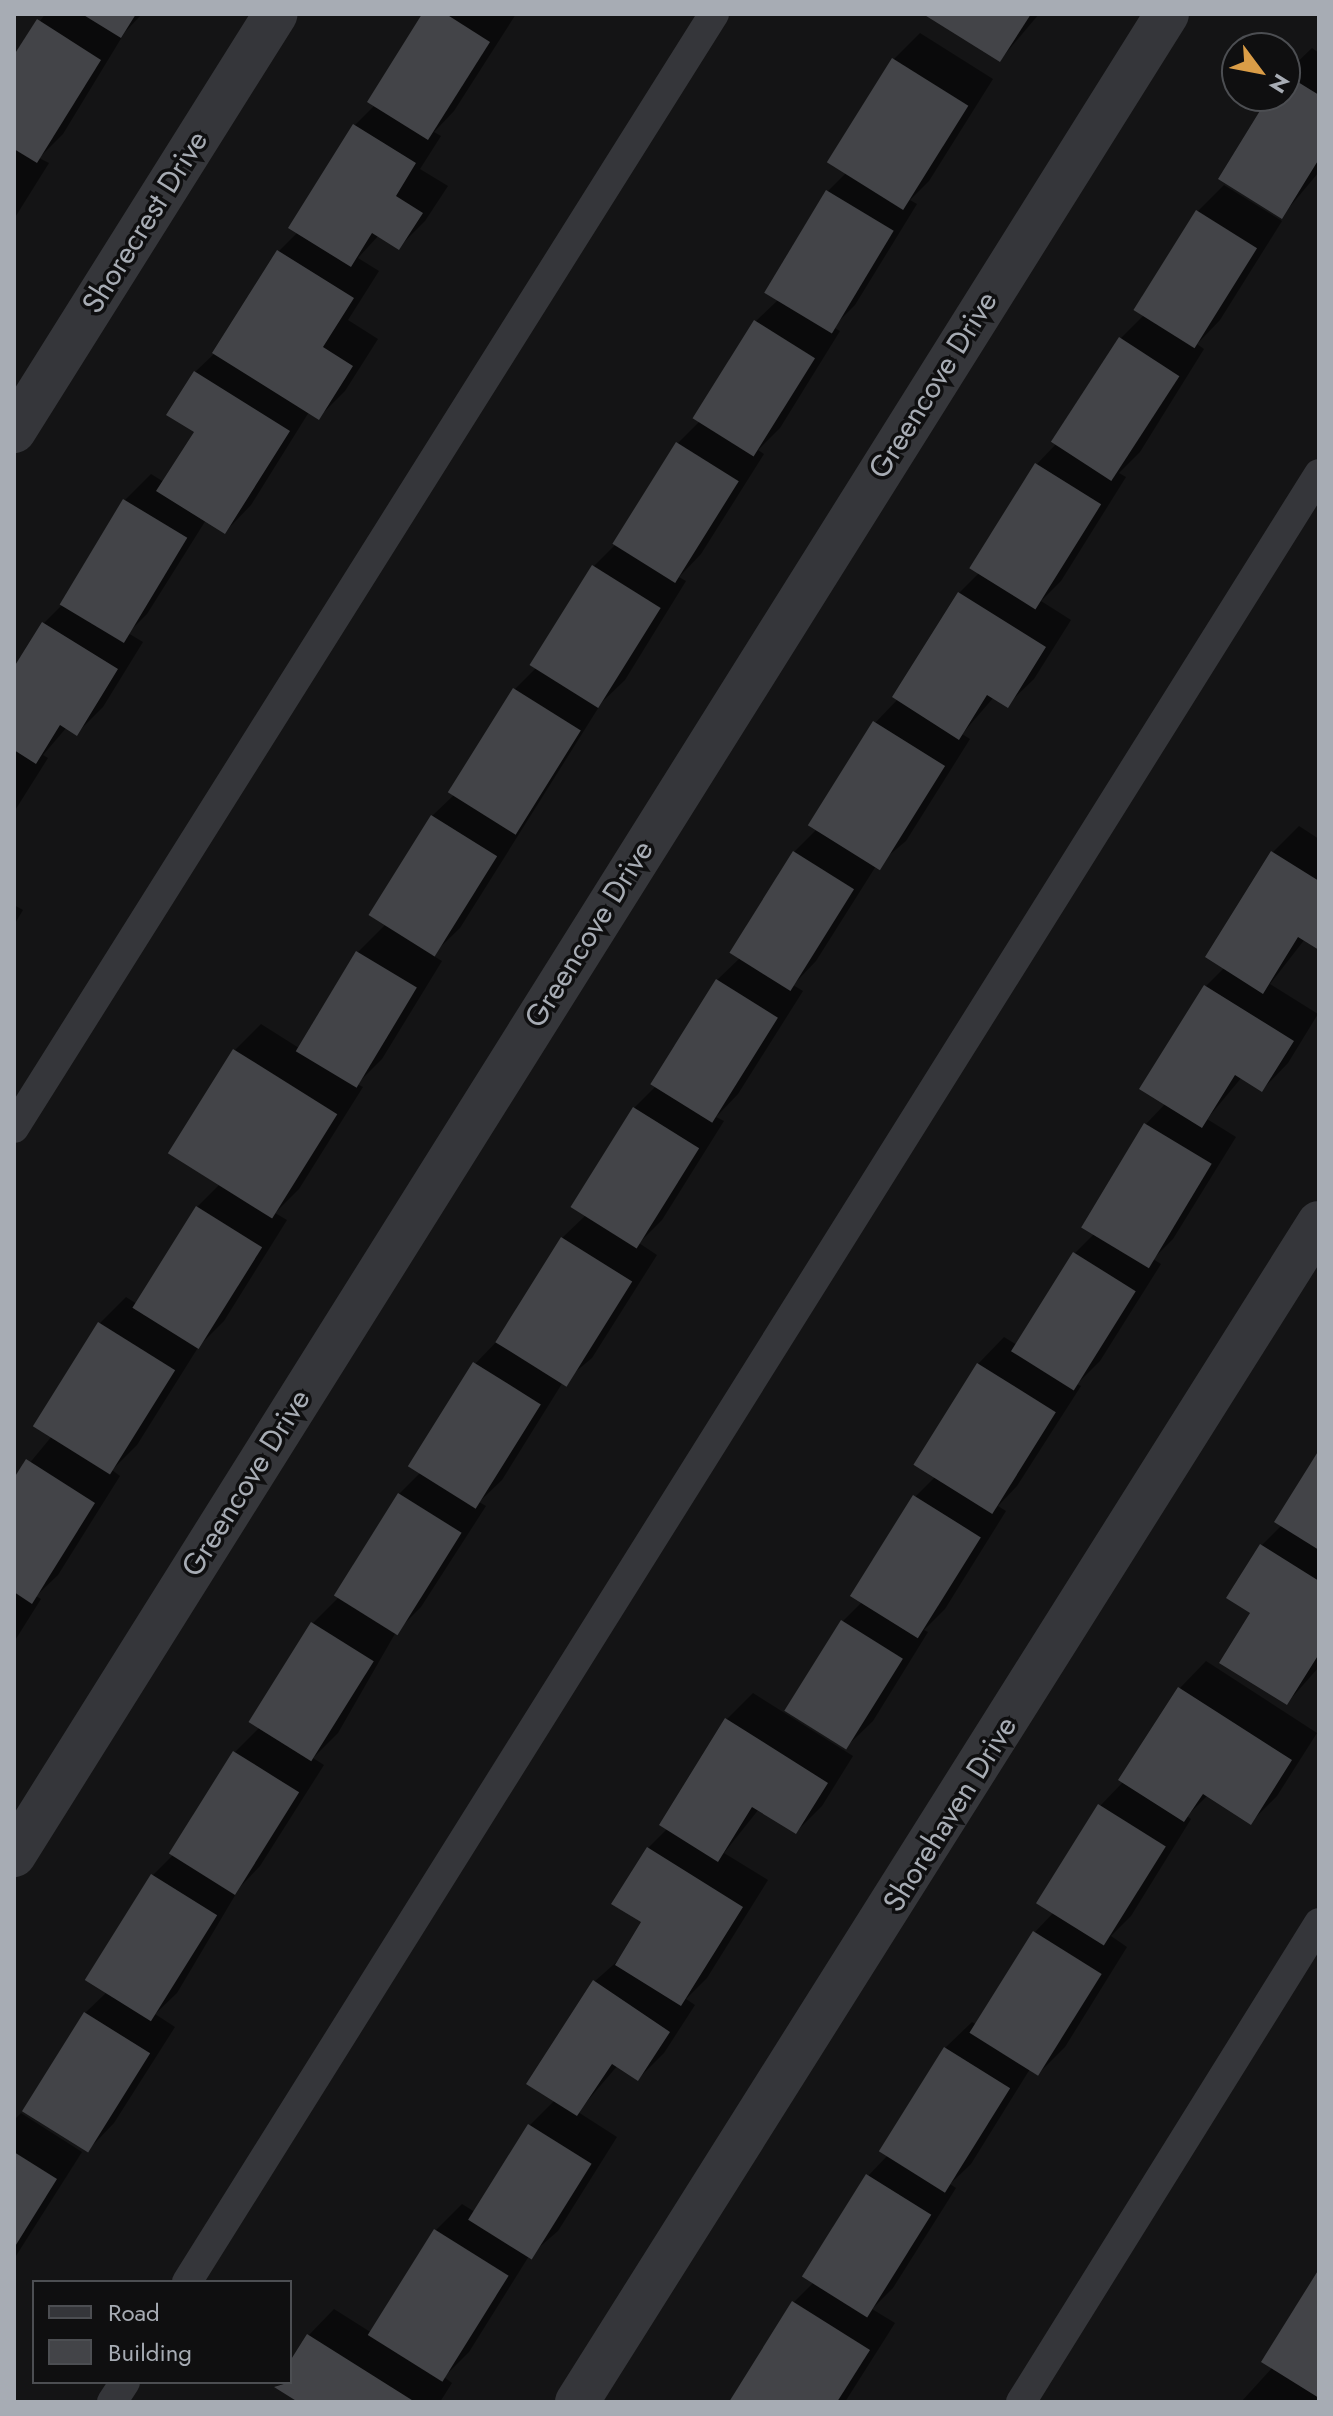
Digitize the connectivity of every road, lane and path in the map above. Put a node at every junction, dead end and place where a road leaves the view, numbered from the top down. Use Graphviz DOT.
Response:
graph roads {
  1 [pos="276,14"];
  2 [pos="714,14"];
  3 [pos="1167,14"];
  4 [pos="14,431"];
  5 [pos="1319,474"];
  6 [pos="14,1128"];
  7 [pos="1319,1223"];
  8 [pos="14,1855"];
  9 [pos="1319,1923"];
  10 [pos="188,2280"];
  11 [pos="124,2384"];
  12 [pos="112,2402"];
  13 [pos="577,2402"];
  14 [pos="1021,2402"];
  1 -- 4 [label="street, Shorecrest Drive"];
  2 -- 6 [label="lane"];
  3 -- 8 [label="street, Greencove Drive"];
  5 -- 10 [label="lane"];
  7 -- 13 [label="street, Shorehaven Drive"];
  9 -- 14 [label="lane"];
  11 -- 12 [label="lane"];
}
